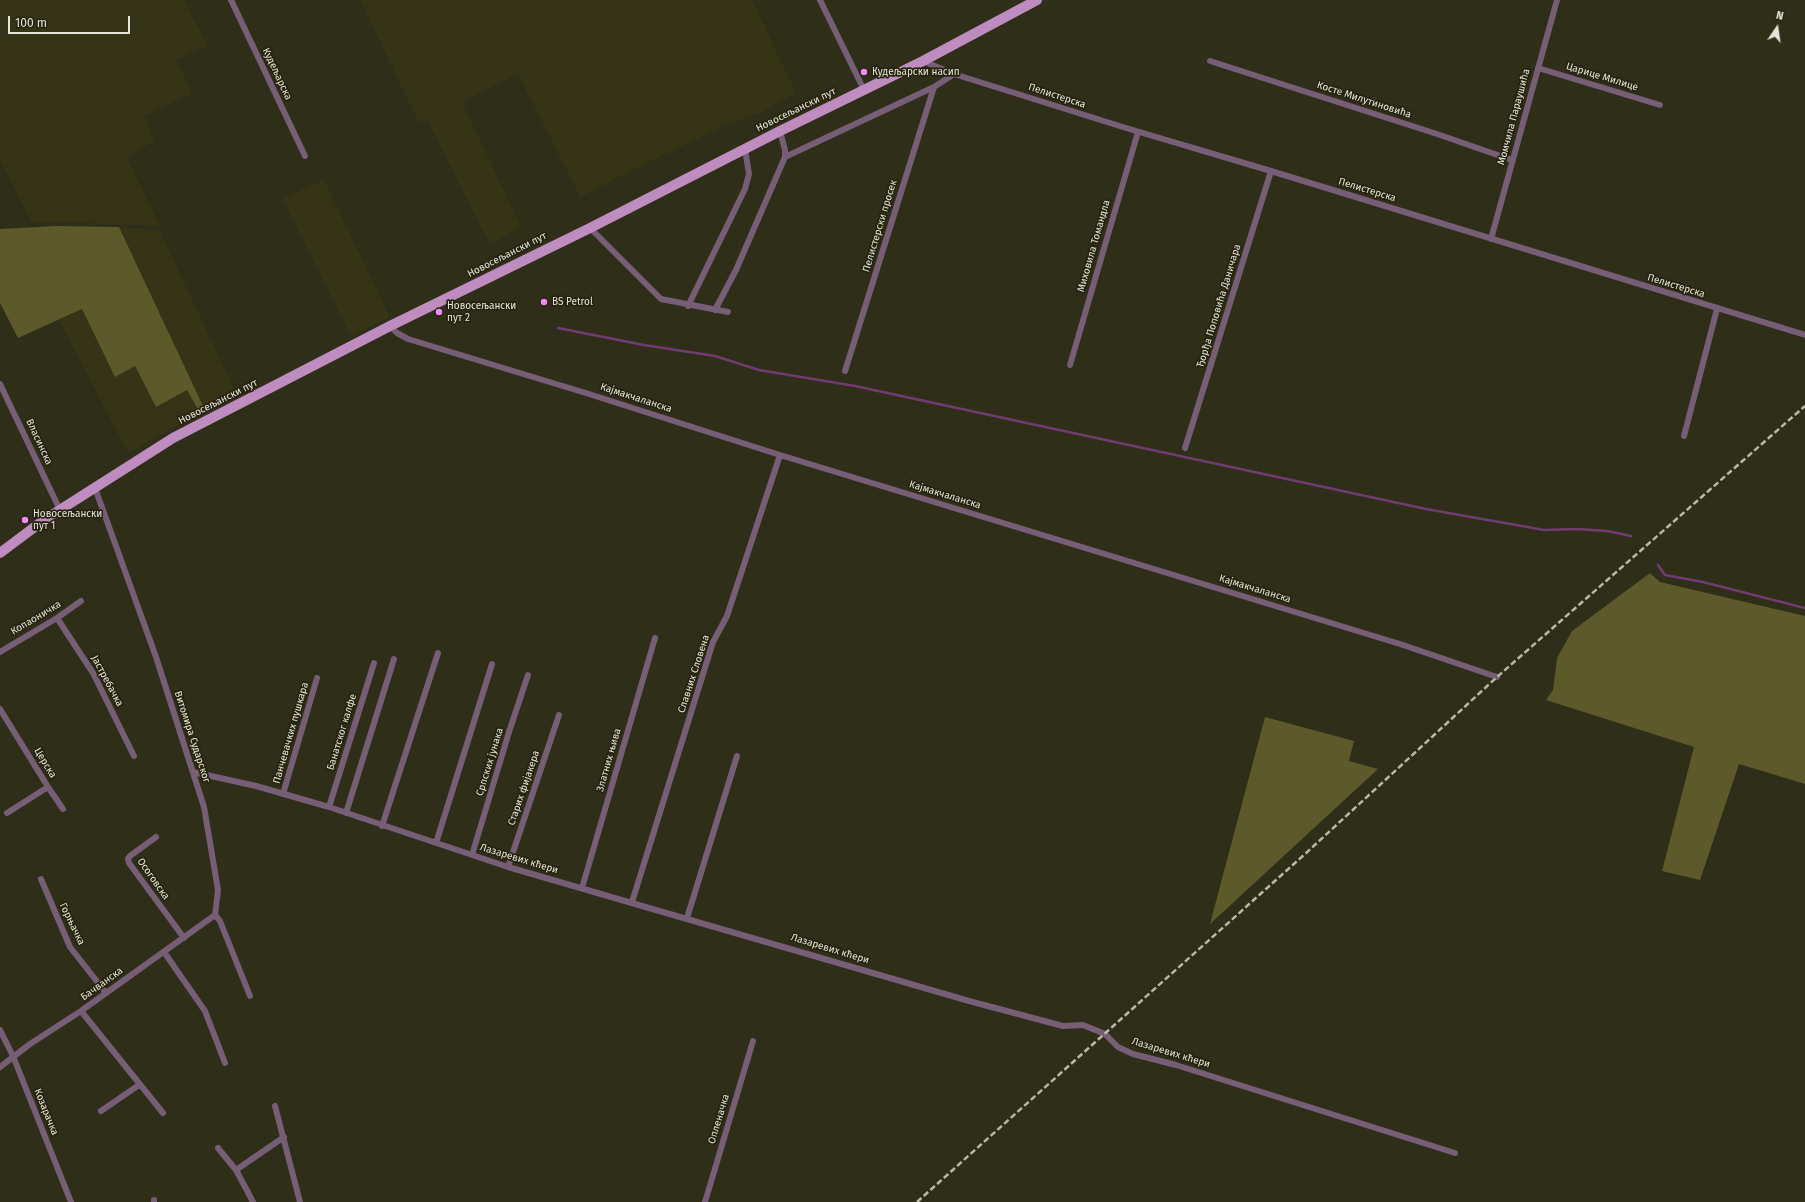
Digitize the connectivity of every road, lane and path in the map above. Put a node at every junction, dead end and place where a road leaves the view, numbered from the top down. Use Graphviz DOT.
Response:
graph roads {
  1 [pos="232,0"];
  2 [pos="820,0"];
  3 [pos="1037,0"];
  4 [pos="1557,0"];
  5 [pos="923,61"];
  6 [pos="1210,61"];
  7 [pos="1538,68"];
  8 [pos="954,74"];
  9 [pos="934,87"];
  10 [pos="864,90"];
  11 [pos="1660,105"];
  12 [pos="780,131"];
  13 [pos="1138,132"];
  14 [pos="745,149"];
  15 [pos="304,156"];
  16 [pos="785,157"];
  17 [pos="1512,160"];
  18 [pos="1271,171"];
  19 [pos="590,228"];
  20 [pos="1490,239"];
  21 [pos="688,306"];
  22 [pos="1717,308"];
  23 [pos="715,310"];
  24 [pos="728,312"];
  25 [pos="390,326"];
  26 [pos="1805,335"];
  27 [pos="1070,365"];
  28 [pos="846,371"];
  29 [pos="0,384"];
  30 [pos="1684,436"];
  31 [pos="1185,448"];
  32 [pos="780,455"];
  33 [pos="95,488"];
  34 [pos="60,510"];
  35 [pos="0,553"];
  36 [pos="82,601"];
  37 [pos="57,618"];
  38 [pos="655,638"];
  39 [pos="0,652"];
  40 [pos="438,653"];
  41 [pos="394,659"];
  42 [pos="374,663"];
  43 [pos="492,664"];
  44 [pos="528,675"];
  45 [pos="1497,677"];
  46 [pos="317,678"];
  47 [pos="0,709"];
  48 [pos="559,715"];
  49 [pos="134,756"];
  50 [pos="737,756"];
  51 [pos="193,772"];
  52 [pos="48,787"];
  53 [pos="283,794"];
  54 [pos="329,807"];
  55 [pos="63,809"];
  56 [pos="7,813"];
  57 [pos="346,813"];
  58 [pos="382,826"];
  59 [pos="156,837"];
  60 [pos="436,843"];
  61 [pos="472,855"];
  62 [pos="508,867"];
  63 [pos="41,879"];
  64 [pos="582,888"];
  65 [pos="632,902"];
  66 [pos="215,915"];
  67 [pos="687,918"];
  68 [pos="184,938"];
  69 [pos="164,952"];
  70 [pos="106,992"];
  71 [pos="250,996"];
  72 [pos="81,1011"];
  73 [pos="0,1030"];
  74 [pos="753,1041"];
  75 [pos="14,1056"];
  76 [pos="225,1063"];
  77 [pos="0,1067"];
  78 [pos="139,1085"];
  79 [pos="274,1106"];
  80 [pos="101,1110"];
  81 [pos="163,1113"];
  82 [pos="284,1137"];
  83 [pos="218,1148"];
  84 [pos="1455,1153"];
  85 [pos="236,1170"];
  86 [pos="71,1202"];
  87 [pos="253,1202"];
  88 [pos="300,1202"];
  89 [pos="704,1202"];
  1 -- 15 [label="street, Кудељарска"];
  2 -- 10 [label="street"];
  3 -- 5 [label="main road, Новосељански пут"];
  4 -- 7 [label="street, Момчила Параушића"];
  5 -- 8 [label="street, Пелистерска"];
  5 -- 10 [label="main road, Новосељански пут"];
  6 -- 17 [label="street, Косте Милутиновића"];
  7 -- 11 [label="street, Царице Милице"];
  7 -- 17 [label="street, Момчила Параушића"];
  8 -- 9 [label="street"];
  8 -- 13 [label="street, Пелистерска"];
  9 -- 16 [label="street"];
  9 -- 28 [label="street, Пелистерски просек"];
  10 -- 12 [label="main road, Новосељански пут"];
  12 -- 14 [label="main road, Новосељански пут"];
  12 -- 16 [label="street"];
  13 -- 18 [label="street, Пелистерска"];
  13 -- 27 [label="street, Миховила Томандла"];
  14 -- 19 [label="main road, Новосељански пут"];
  14 -- 21 [label="street"];
  16 -- 23 [label="street"];
  17 -- 20 [label="street, Момчила Параушића"];
  18 -- 20 [label="street, Пелистерска"];
  18 -- 31 [label="street, Ђорђа Поповића Даничара"];
  19 -- 21 [label="street"];
  19 -- 25 [label="main road, Новосељански пут"];
  20 -- 22 [label="street, Пелистерска"];
  21 -- 23 [label="street"];
  22 -- 26 [label="street, Пелистерска"];
  22 -- 30 [label="street"];
  23 -- 24 [label="street"];
  25 -- 32 [label="street, Кајмакчаланска"];
  25 -- 33 [label="main road, Новосељански пут"];
  29 -- 34 [label="street, Власинска"];
  32 -- 45 [label="street, Кајмакчаланска"];
  32 -- 65 [label="street, Славних Словена"];
  33 -- 34 [label="main road, Новосељански пут"];
  33 -- 51 [label="street, Витомира Сударског"];
  34 -- 35 [label="main road, Новосељански пут"];
  36 -- 37 [label="street, Копаоничка"];
  37 -- 39 [label="street, Копаоничка"];
  37 -- 49 [label="street, Јастребачка"];
  38 -- 64 [label="street, Златних њива"];
  40 -- 58 [label="street"];
  41 -- 57 [label="street"];
  42 -- 54 [label="street, Банатског калфе"];
  43 -- 60 [label="street"];
  44 -- 61 [label="street, Српских јунака"];
  46 -- 53 [label="street, Панчевачких пушкара"];
  47 -- 52 [label="street, Церска"];
  48 -- 62 [label="street, Старих фијакера"];
  50 -- 67 [label="street"];
  51 -- 53 [label="street, Лазаревих кћери"];
  51 -- 66 [label="street, Витомира Сударског"];
  52 -- 55 [label="street"];
  52 -- 56 [label="street, Церска"];
  53 -- 54 [label="street, Лазаревих кћери"];
  54 -- 57 [label="street, Лазаревих кћери"];
  57 -- 58 [label="street, Лазаревих кћери"];
  58 -- 60 [label="street, Лазаревих кћери"];
  59 -- 68 [label="street, Осоговска"];
  60 -- 61 [label="street, Лазаревих кћери"];
  61 -- 62 [label="street, Лазаревих кћери"];
  62 -- 64 [label="street, Лазаревих кћери"];
  63 -- 70 [label="street, Горњачка"];
  64 -- 65 [label="street, Лазаревих кћери"];
  65 -- 67 [label="street, Лазаревих кћери"];
  66 -- 68 [label="street, Бачванска"];
  66 -- 71 [label="street"];
  67 -- 84 [label="street, Лазаревих кћери"];
  68 -- 69 [label="street, Бачванска"];
  69 -- 70 [label="street, Бачванска"];
  69 -- 76 [label="street"];
  70 -- 72 [label="street, Бачванска"];
  72 -- 75 [label="street, Бачванска"];
  72 -- 78 [label="street"];
  73 -- 75 [label="street, Козарачка"];
  74 -- 89 [label="street, Опленачка"];
  75 -- 77 [label="street, Бачванска"];
  75 -- 86 [label="street, Козарачка"];
  78 -- 80 [label="street"];
  78 -- 81 [label="street"];
  79 -- 82 [label="street"];
  82 -- 85 [label="street"];
  82 -- 88 [label="street"];
  83 -- 85 [label="street"];
  85 -- 87 [label="street"];
}
